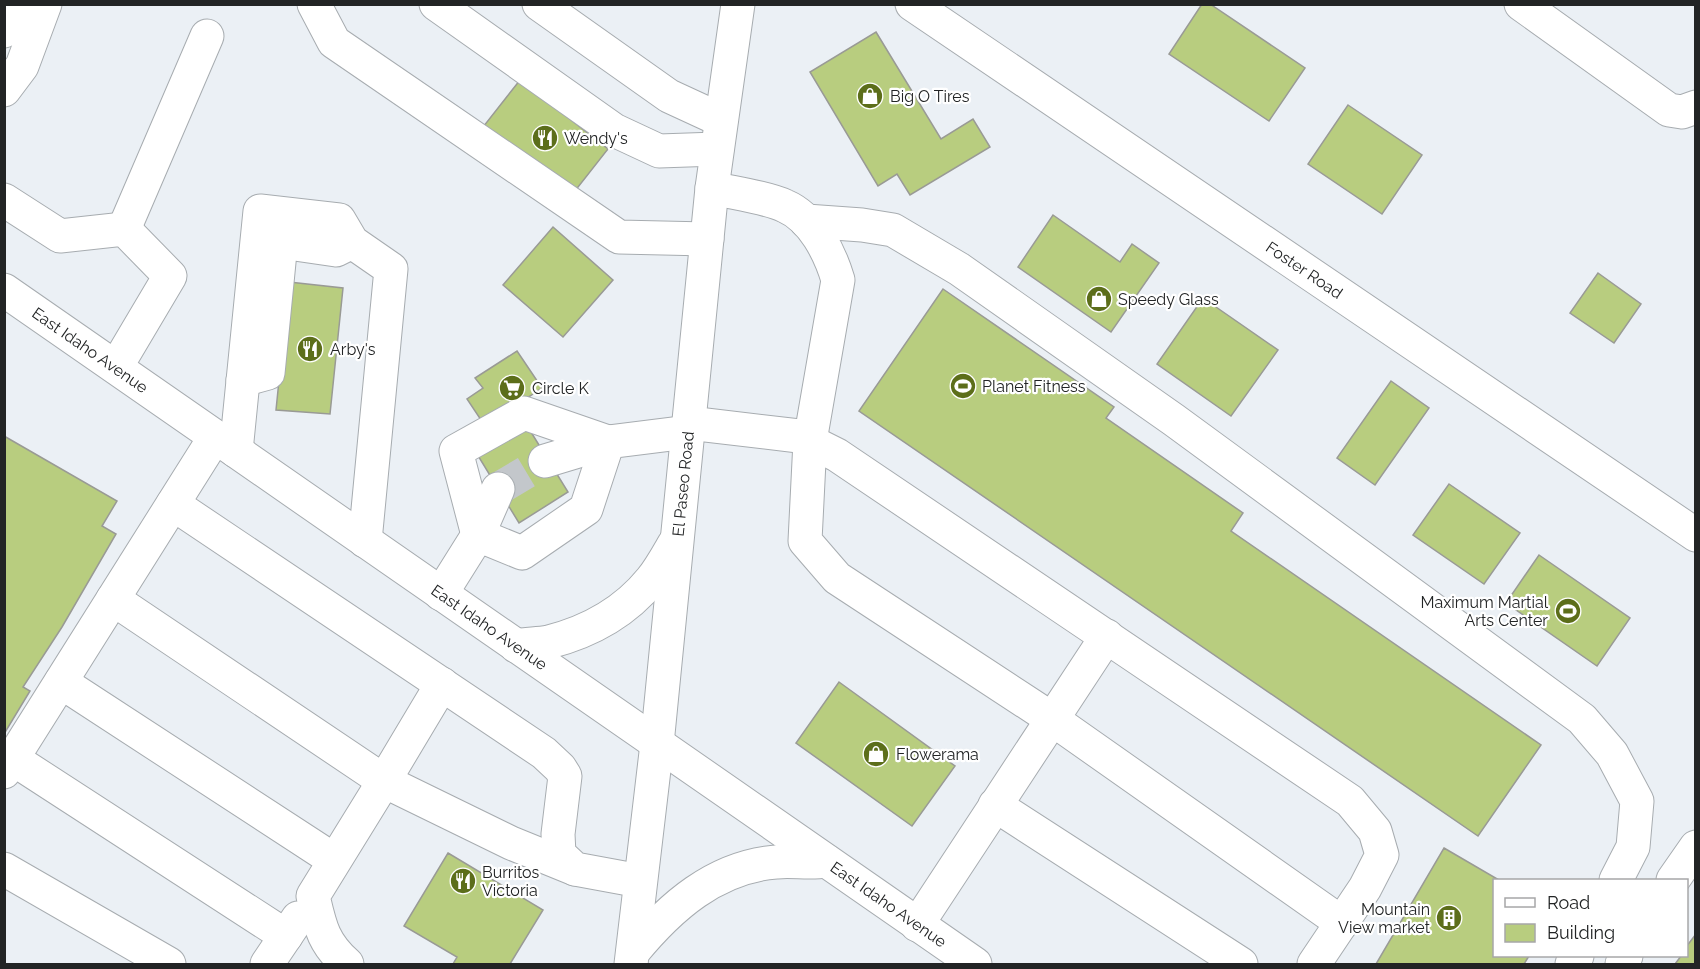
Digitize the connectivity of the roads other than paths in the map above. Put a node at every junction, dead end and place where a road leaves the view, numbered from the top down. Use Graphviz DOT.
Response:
graph roads {
  1 [pos="23,4"];
  2 [pos="45,4"];
  3 [pos="314,4"];
  4 [pos="436,4"];
  5 [pos="539,4"];
  6 [pos="738,4"];
  7 [pos="912,4"];
  8 [pos="1521,4"];
  9 [pos="4,31"];
  10 [pos="207,36"];
  11 [pos="4,90"];
  12 [pos="1695,107"];
  13 [pos="719,135"];
  14 [pos="712,188"];
  15 [pos="4,200"];
  16 [pos="806,221"];
  17 [pos="124,229"];
  18 [pos="707,239"];
  19 [pos="4,290"];
  20 [pos="116,367"];
  21 [pos="688,427"];
  22 [pos="810,441"];
  23 [pos="608,442"];
  24 [pos="226,444"];
  25 [pos="545,461"];
  26 [pos="498,489"];
  27 [pos="173,504"];
  28 [pos="478,535"];
  29 [pos="1695,535"];
  30 [pos="677,540"];
  31 [pos="365,541"];
  32 [pos="441,594"];
  33 [pos="113,599"];
  34 [pos="1107,636"];
  35 [pos="516,646"];
  36 [pos="61,682"];
  37 [pos="442,684"];
  38 [pos="1052,719"];
  39 [pos="657,744"];
  40 [pos="9,765"];
  41 [pos="384,781"];
  42 [pos="995,806"];
  43 [pos="1695,847"];
  44 [pos="334,860"];
  45 [pos="826,861"];
  46 [pos="4,869"];
  47 [pos="574,869"];
  48 [pos="1617,879"];
  49 [pos="1674,879"];
  50 [pos="640,881"];
  51 [pos="313,896"];
  52 [pos="1342,923"];
  53 [pos="918,925"];
  54 [pos="286,936"];
  55 [pos="632,958"];
  56 [pos="169,964"];
  57 [pos="267,964"];
  58 [pos="347,964"];
  59 [pos="975,964"];
  60 [pos="1240,964"];
  61 [pos="1314,964"];
  1 -- 9 [label="street"];
  2 -- 11 [label="street"];
  3 -- 18 [label="street"];
  4 -- 13 [label="street"];
  5 -- 13 [label="street"];
  6 -- 13 [label="street, El Paseo Road"];
  7 -- 29 [label="street, Foster Road"];
  8 -- 12 [label="street"];
  10 -- 17 [label="street"];
  13 -- 14 [label="street, El Paseo Road"];
  14 -- 16 [label="street"];
  14 -- 18 [label="street, El Paseo Road"];
  15 -- 17 [label="street"];
  16 -- 22 [label="street"];
  16 -- 48 [label="street"];
  17 -- 20 [label="street"];
  18 -- 21 [label="street, El Paseo Road"];
  19 -- 20 [label="street, East Idaho Avenue"];
  20 -- 24 [label="street, East Idaho Avenue"];
  21 -- 22 [label="street"];
  21 -- 23 [label="street"];
  21 -- 30 [label="street, El Paseo Road"];
  22 -- 34 [label="street"];
  22 -- 38 [label="street"];
  23 -- 25 [label="street"];
  23 -- 28 [label="street"];
  23 -- 28 [label="street"];
  24 -- 27 [label="street"];
  24 -- 31 [label="street, East Idaho Avenue"];
  24 -- 31 [label="street"];
  26 -- 28 [label="street"];
  27 -- 33 [label="street"];
  27 -- 37 [label="street"];
  28 -- 32 [label="street"];
  30 -- 35 [label="street"];
  30 -- 39 [label="street, El Paseo Road"];
  31 -- 32 [label="street, East Idaho Avenue"];
  32 -- 35 [label="street, East Idaho Avenue"];
  33 -- 36 [label="street"];
  33 -- 41 [label="street"];
  34 -- 38 [label="street"];
  34 -- 52 [label="street"];
  35 -- 39 [label="street, East Idaho Avenue"];
  36 -- 40 [label="street"];
  36 -- 44 [label="street"];
  37 -- 41 [label="street"];
  37 -- 47 [label="street"];
  38 -- 42 [label="street"];
  38 -- 52 [label="street"];
  39 -- 45 [label="street, East Idaho Avenue"];
  39 -- 50 [label="street, El Paseo Road"];
  40 -- 54 [label="street"];
  41 -- 44 [label="street"];
  41 -- 47 [label="street"];
  42 -- 53 [label="street"];
  42 -- 60 [label="street"];
  43 -- 49 [label="street"];
  44 -- 51 [label="street"];
  45 -- 53 [label="street, East Idaho Avenue"];
  45 -- 55 [label="street"];
  46 -- 56 [label="street"];
  47 -- 50 [label="street"];
  50 -- 55 [label="street, El Paseo Road"];
  51 -- 54 [label="street"];
  51 -- 58 [label="street"];
  52 -- 61 [label="street"];
  53 -- 59 [label="street, East Idaho Avenue"];
  54 -- 57 [label="street"];
}
